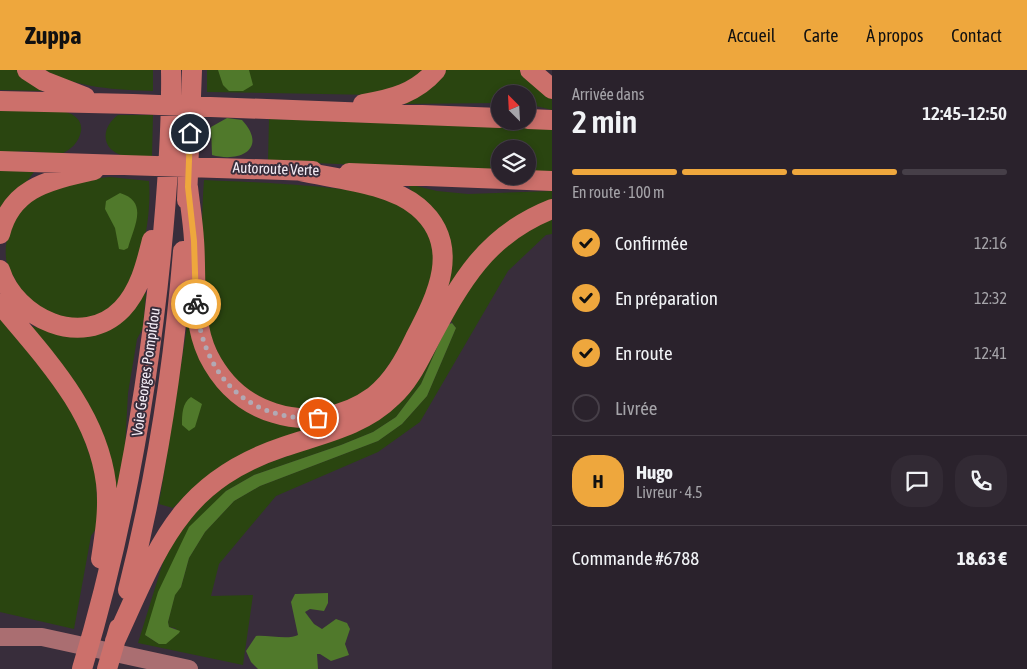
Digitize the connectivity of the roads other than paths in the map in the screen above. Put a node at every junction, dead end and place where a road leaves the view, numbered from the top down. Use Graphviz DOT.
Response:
graph roads {
  1 [pos="27,70"];
  2 [pos="171,70"];
  3 [pos="192,70"];
  4 [pos="436,70"];
  5 [pos="530,70"];
  6 [pos="552,88"];
  7 [pos="0,101"];
  8 [pos="101,103"];
  9 [pos="320,111"];
  10 [pos="491,118"];
  11 [pos="536,119"];
  12 [pos="552,120"];
  13 [pos="0,161"];
  14 [pos="120,164"];
  15 [pos="300,170"];
  16 [pos="552,181"];
  17 [pos="188,187"];
  18 [pos="166,197"];
  19 [pos="552,209"];
  20 [pos="0,234"];
  21 [pos="0,270"];
  22 [pos="0,304"];
  23 [pos="0,625"];
  24 [pos="42,636"];
  25 [pos="0,637"];
  26 [pos="115,641"];
  27 [pos="90,644"];
  28 [pos="82,669"];
  29 [pos="108,669"];
  30 [pos="189,669"];
  1 -- 8 [label="highway"];
  2 -- 18 [label="highway, Voie Georges Pompidou"];
  3 -- 17 [label="highway, Voie Georges Pompidou"];
  4 -- 9 [label="highway"];
  5 -- 6 [label="highway"];
  7 -- 8 [label="highway"];
  8 -- 9 [label="highway"];
  9 -- 10 [label="highway"];
  11 -- 12 [label="highway"];
  13 -- 14 [label="highway, Autoroute Verte"];
  14 -- 15 [label="highway, Autoroute Verte"];
  14 -- 20 [label="highway"];
  15 -- 16 [label="highway, Autoroute Verte"];
  15 -- 17 [label="highway"];
  17 -- 26 [label="highway, Voie Georges Pompidou"];
  18 -- 21 [label="highway"];
  18 -- 27 [label="highway, Voie Georges Pompidou"];
  19 -- 26 [label="highway"];
  22 -- 27 [label="highway"];
  23 -- 24 [label="main road"];
  24 -- 25 [label="main road"];
  24 -- 30 [label="main road"];
  26 -- 29 [label="highway, Voie Georges Pompidou"];
  27 -- 28 [label="highway, Voie Georges Pompidou"];
}
